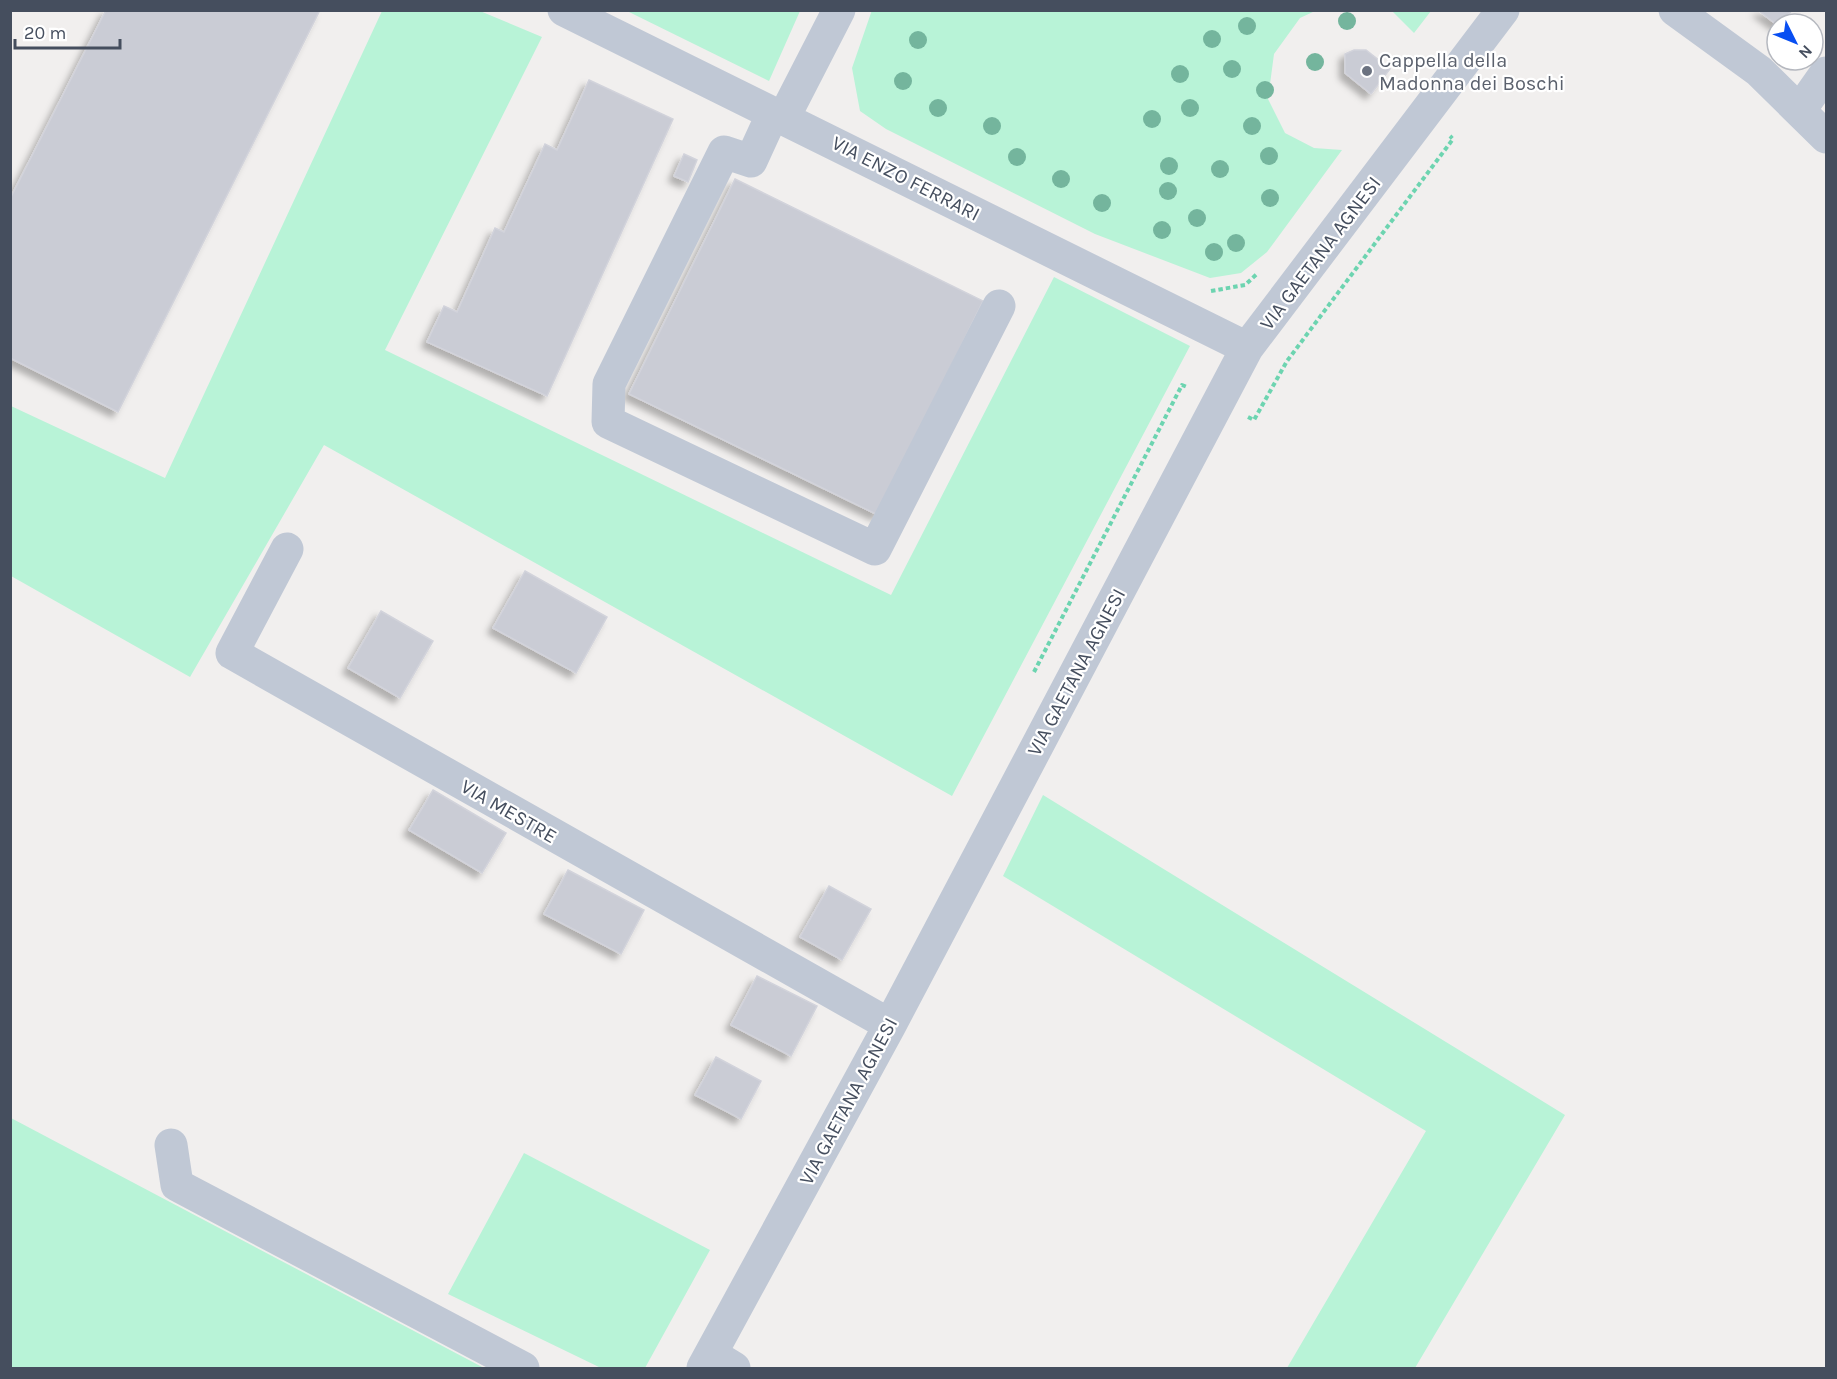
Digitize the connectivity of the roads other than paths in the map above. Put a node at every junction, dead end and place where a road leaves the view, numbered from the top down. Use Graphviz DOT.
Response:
graph roads {
  1 [pos="564,10"];
  2 [pos="839,10"];
  3 [pos="1503,10"];
  4 [pos="1675,10"];
  5 [pos="1827,73"];
  6 [pos="1800,110"];
  7 [pos="779,115"];
  8 [pos="1827,137"];
  9 [pos="999,306"];
  10 [pos="1248,348"];
  11 [pos="287,549"];
  12 [pos="890,1024"];
  13 [pos="171,1145"];
  14 [pos="716,1364"];
  15 [pos="523,1368"];
  1 -- 7 [label="street, VIA ENZO FERRARI"];
  2 -- 7 [label="street"];
  3 -- 10 [label="street, VIA GAETANA AGNESI"];
  4 -- 6 [label="street"];
  5 -- 6 [label="street"];
  6 -- 8 [label="street"];
  7 -- 9 [label="street"];
  7 -- 10 [label="street, VIA ENZO FERRARI"];
  10 -- 12 [label="street, VIA GAETANA AGNESI"];
  11 -- 12 [label="street, VIA MESTRE"];
  12 -- 14 [label="street, VIA GAETANA AGNESI"];
  13 -- 15 [label="street"];
}
